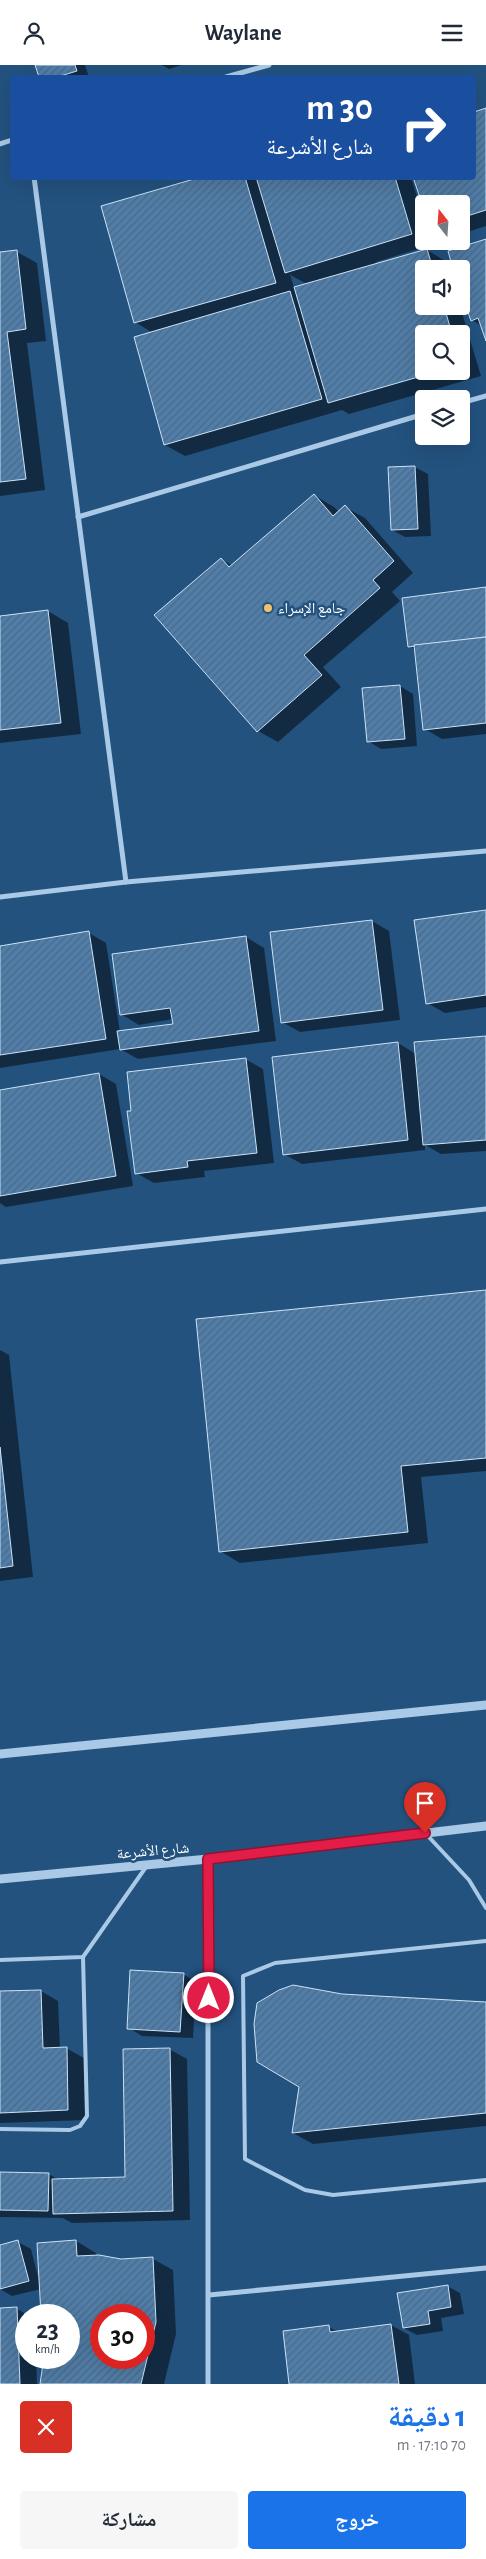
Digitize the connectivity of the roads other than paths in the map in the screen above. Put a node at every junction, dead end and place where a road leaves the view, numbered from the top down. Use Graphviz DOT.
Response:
graph roads {
  1 [pos="269,65"];
  2 [pos="233,75"];
  3 [pos="34,180"];
  4 [pos="486,396"];
  5 [pos="470,400"];
  6 [pos="415,417"];
  7 [pos="78,517"];
  8 [pos="486,851"];
  9 [pos="126,882"];
  10 [pos="0,897"];
  11 [pos="486,1209"];
  12 [pos="0,1262"];
  13 [pos="486,1705"];
  14 [pos="0,1754"];
  15 [pos="486,1826"];
  16 [pos="425,1833"];
  17 [pos="208,1859"];
  18 [pos="147,1865"];
  19 [pos="0,1879"];
  20 [pos="486,1908"];
  21 [pos="486,1941"];
  22 [pos="83,1957"];
  23 [pos="0,1960"];
  24 [pos="0,2129"];
  25 [pos="486,2179"];
  26 [pos="486,2268"];
  27 [pos="209,2295"];
  28 [pos="208,2384"];
  1 -- 2 [label="street"];
  3 -- 7 [label="street"];
  4 -- 5 [label="street"];
  6 -- 7 [label="street"];
  7 -- 9 [label="street"];
  8 -- 9 [label="street"];
  9 -- 10 [label="street"];
  11 -- 12 [label="street"];
  13 -- 14 [label="street"];
  15 -- 16 [label="street, شارع الأشرعة"];
  16 -- 17 [label="street, شارع الأشرعة"];
  16 -- 20 [label="lane"];
  17 -- 18 [label="street, شارع الأشرعة"];
  17 -- 27 [label="street"];
  18 -- 19 [label="street, شارع الأشرعة"];
  18 -- 22 [label="lane"];
  21 -- 25 [label="lane"];
  22 -- 23 [label="lane"];
  22 -- 24 [label="lane"];
  26 -- 27 [label="street"];
  27 -- 28 [label="street"];
}
